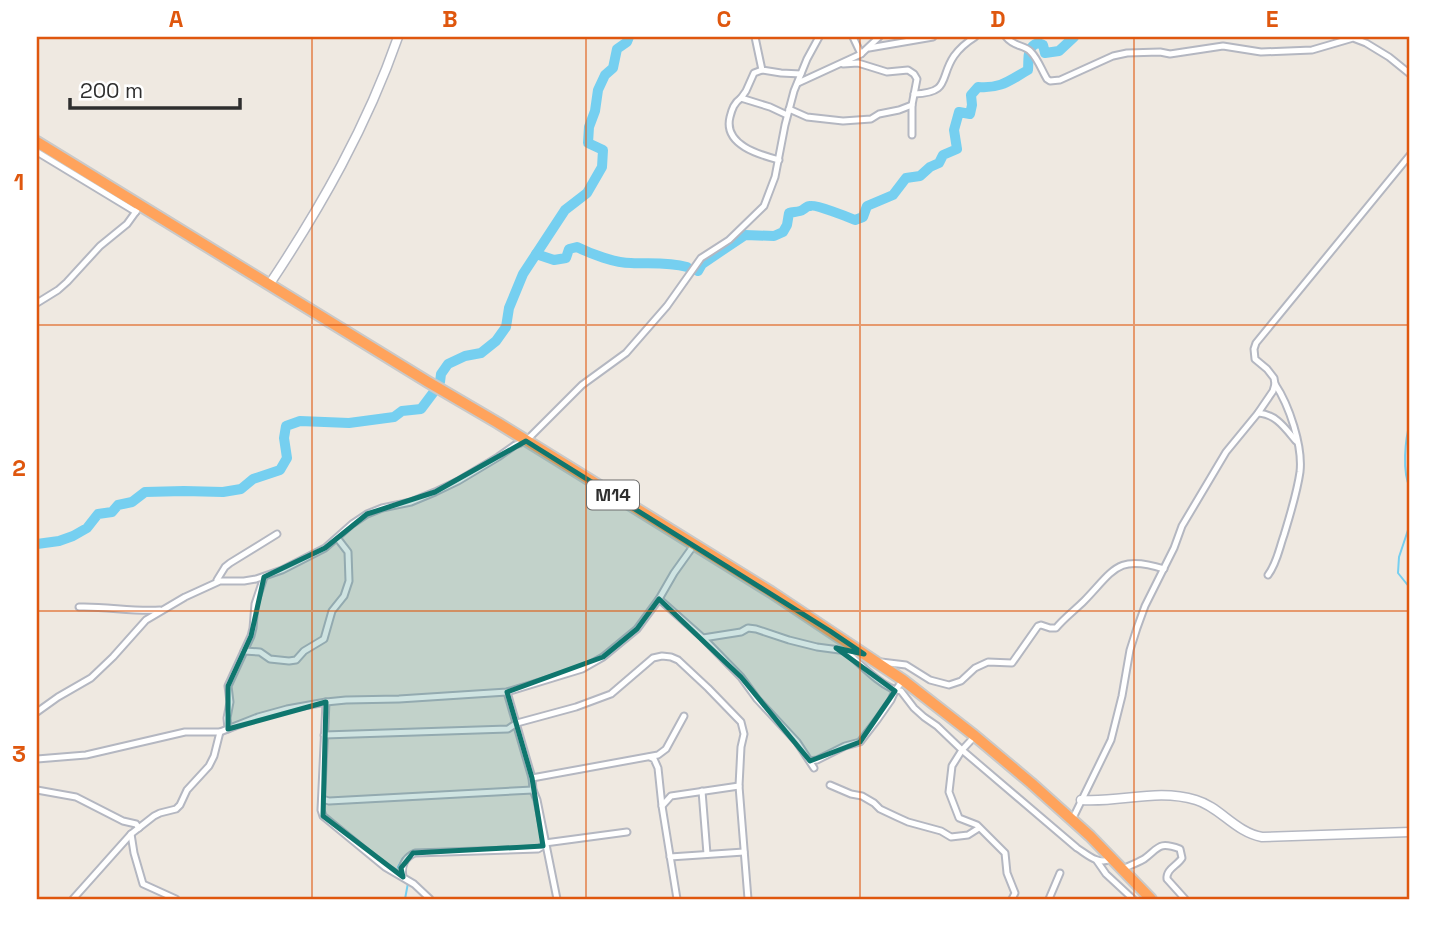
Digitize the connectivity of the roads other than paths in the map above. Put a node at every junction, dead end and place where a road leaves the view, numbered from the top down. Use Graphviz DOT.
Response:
graph roads {
  1 [pos="398,37"];
  2 [pos="755,37"];
  3 [pos="819,37"];
  4 [pos="853,37"];
  5 [pos="879,37"];
  6 [pos="933,37"];
  7 [pos="975,37"];
  8 [pos="1006,37"];
  9 [pos="869,48"];
  10 [pos="861,54"];
  11 [pos="843,64"];
  12 [pos="762,70"];
  13 [pos="800,74"];
  14 [pos="1410,74"];
  15 [pos="797,84"];
  16 [pos="914,94"];
  17 [pos="741,98"];
  18 [pos="912,105"];
  19 [pos="788,112"];
  20 [pos="912,135"];
  21 [pos="37,142"];
  22 [pos="37,152"];
  23 [pos="1410,155"];
  24 [pos="779,160"];
  25 [pos="138,209"];
  26 [pos="269,285"];
  27 [pos="37,303"];
  28 [pos="1275,384"];
  29 [pos="1258,413"];
  30 [pos="526,441"];
  31 [pos="1297,442"];
  32 [pos="277,534"];
  33 [pos="338,539"];
  34 [pos="694,545"];
  35 [pos="1164,569"];
  36 [pos="1268,575"];
  37 [pos="264,577"];
  38 [pos="215,583"];
  39 [pos="659,599"];
  40 [pos="79,607"];
  41 [pos="162,610"];
  42 [pos="703,638"];
  43 [pos="845,650"];
  44 [pos="244,651"];
  45 [pos="864,654"];
  46 [pos="875,662"];
  47 [pos="903,680"];
  48 [pos="895,691"];
  49 [pos="507,692"];
  50 [pos="326,702"];
  51 [pos="37,712"];
  52 [pos="684,716"];
  53 [pos="517,723"];
  54 [pos="228,729"];
  55 [pos="220,732"];
  56 [pos="324,735"];
  57 [pos="975,736"];
  58 [pos="664,750"];
  59 [pos="962,750"];
  60 [pos="650,757"];
  61 [pos="37,759"];
  62 [pos="810,761"];
  63 [pos="658,768"];
  64 [pos="814,768"];
  65 [pos="532,778"];
  66 [pos="660,785"];
  67 [pos="830,785"];
  68 [pos="739,786"];
  69 [pos="37,790"];
  70 [pos="533,790"];
  71 [pos="702,791"];
  72 [pos="671,796"];
  73 [pos="322,799"];
  74 [pos="1081,800"];
  75 [pos="662,807"];
  76 [pos="1072,820"];
  77 [pos="139,828"];
  78 [pos="979,828"];
  79 [pos="627,832"];
  80 [pos="1410,832"];
  81 [pos="131,834"];
  82 [pos="545,843"];
  83 [pos="744,852"];
  84 [pos="707,854"];
  85 [pos="670,857"];
  86 [pos="1111,858"];
  87 [pos="1097,861"];
  88 [pos="1122,869"];
  89 [pos="1060,873"];
  90 [pos="403,877"];
  91 [pos="73,899"];
  92 [pos="176,899"];
  93 [pos="430,899"];
  94 [pos="557,899"];
  95 [pos="677,899"];
  96 [pos="748,899"];
  97 [pos="1012,899"];
  98 [pos="1049,899"];
  99 [pos="1133,899"];
  100 [pos="1151,899"];
  101 [pos="1185,899"];
  1 -- 26 [label="street"];
  2 -- 12 [label="street"];
  3 -- 13 [label="street"];
  4 -- 10 [label="street"];
  5 -- 9 [label="street"];
  6 -- 9 [label="street"];
  7 -- 16 [label="street"];
  8 -- 14 [label="street"];
  9 -- 10 [label="street"];
  10 -- 11 [label="street"];
  11 -- 15 [label="street"];
  11 -- 16 [label="street"];
  12 -- 13 [label="street"];
  12 -- 17 [label="street"];
  13 -- 15 [label="street"];
  15 -- 19 [label="street"];
  16 -- 18 [label="street"];
  17 -- 19 [label="street"];
  17 -- 24 [label="street"];
  18 -- 19 [label="street"];
  18 -- 20 [label="street"];
  19 -- 24 [label="street"];
  21 -- 25 [label="highway, M14"];
  22 -- 25 [label="street"];
  23 -- 28 [label="street"];
  24 -- 30 [label="street"];
  25 -- 26 [label="highway, M14"];
  25 -- 27 [label="street"];
  26 -- 30 [label="highway, M14"];
  28 -- 29 [label="street"];
  28 -- 31 [label="street"];
  29 -- 31 [label="street"];
  29 -- 35 [label="street"];
  30 -- 33 [label="street"];
  30 -- 34 [label="highway, M14"];
  31 -- 36 [label="street"];
  32 -- 38 [label="street"];
  33 -- 37 [label="street"];
  33 -- 44 [label="street"];
  34 -- 39 [label="street"];
  34 -- 45 [label="highway, M14"];
  35 -- 46 [label="street"];
  35 -- 74 [label="street"];
  37 -- 38 [label="street"];
  37 -- 44 [label="street"];
  38 -- 41 [label="street"];
  39 -- 42 [label="street"];
  39 -- 49 [label="street"];
  40 -- 41 [label="street"];
  41 -- 51 [label="street"];
  42 -- 43 [label="street"];
  42 -- 62 [label="street"];
  43 -- 45 [label="street"];
  43 -- 48 [label="street"];
  44 -- 54 [label="street"];
  45 -- 46 [label="highway, M14"];
  46 -- 47 [label="highway, M14"];
  47 -- 48 [label="street"];
  47 -- 57 [label="highway, M14"];
  48 -- 59 [label="street"];
  48 -- 62 [label="street"];
  49 -- 50 [label="street"];
  49 -- 53 [label="street"];
  50 -- 54 [label="street"];
  50 -- 56 [label="street"];
  52 -- 58 [label="street"];
  53 -- 56 [label="street"];
  53 -- 65 [label="street"];
  53 -- 68 [label="street"];
  54 -- 55 [label="street"];
  55 -- 61 [label="street"];
  55 -- 77 [label="street"];
  56 -- 73 [label="street"];
  57 -- 59 [label="street"];
  57 -- 76 [label="highway, M14"];
  58 -- 60 [label="street"];
  58 -- 63 [label="street"];
  59 -- 78 [label="street"];
  59 -- 87 [label="street"];
  60 -- 63 [label="street"];
  60 -- 65 [label="street"];
  62 -- 64 [label="street"];
  63 -- 66 [label="street"];
  65 -- 70 [label="street"];
  66 -- 72 [label="street"];
  66 -- 75 [label="street"];
  67 -- 78 [label="street"];
  68 -- 71 [label="street"];
  68 -- 83 [label="street"];
  69 -- 77 [label="street"];
  70 -- 73 [label="street"];
  70 -- 82 [label="street"];
  71 -- 72 [label="street"];
  71 -- 84 [label="street"];
  72 -- 75 [label="street"];
  73 -- 90 [label="street"];
  74 -- 76 [label="street"];
  74 -- 80 [label="street"];
  75 -- 85 [label="street"];
  76 -- 86 [label="highway, M14"];
  77 -- 81 [label="street"];
  78 -- 97 [label="street"];
  79 -- 82 [label="street"];
  81 -- 91 [label="street"];
  81 -- 92 [label="street"];
  82 -- 90 [label="street"];
  82 -- 94 [label="street"];
  83 -- 84 [label="street"];
  83 -- 96 [label="street"];
  84 -- 85 [label="street"];
  85 -- 95 [label="street"];
  86 -- 87 [label="street"];
  86 -- 88 [label="highway, M14"];
  87 -- 99 [label="street"];
  88 -- 100 [label="highway, M14"];
  88 -- 101 [label="street"];
  89 -- 98 [label="street"];
  90 -- 93 [label="street"];
}
